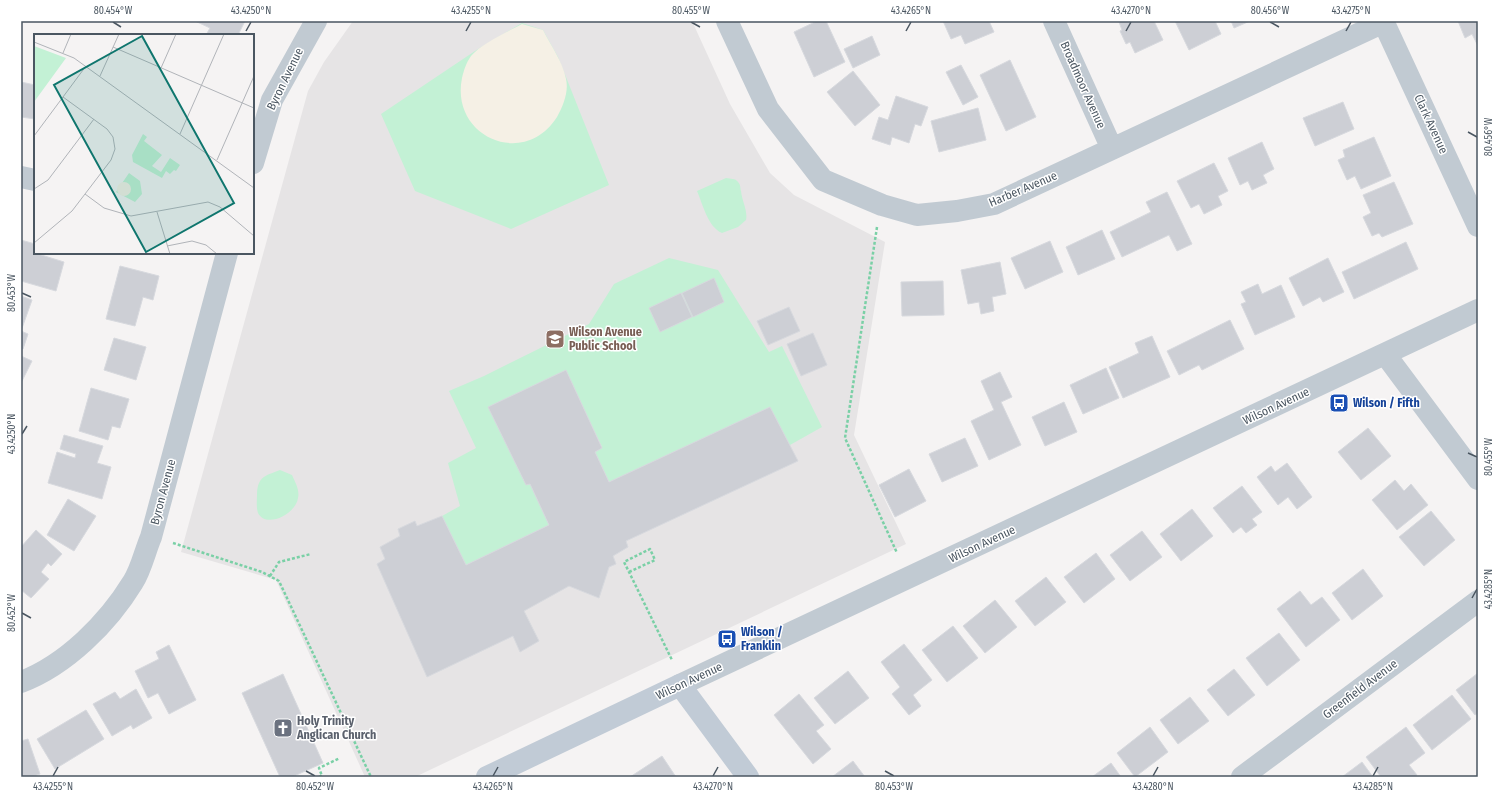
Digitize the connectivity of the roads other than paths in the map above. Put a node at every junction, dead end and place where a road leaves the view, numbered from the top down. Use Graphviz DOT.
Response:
graph roads {
  1 [pos="316,21"];
  2 [pos="727,21"];
  3 [pos="1054,21"];
  4 [pos="1383,21"];
  5 [pos="1112,149"];
  6 [pos="254,160"];
  7 [pos="21,176"];
  8 [pos="34,180"];
  9 [pos="1478,226"];
  10 [pos="227,254"];
  11 [pos="1478,310"];
  12 [pos="1386,354"];
  13 [pos="1478,479"];
  14 [pos="1478,602"];
  15 [pos="21,682"];
  16 [pos="680,685"];
  17 [pos="487,777"];
  18 [pos="748,777"];
  19 [pos="1242,777"];
  1 -- 6 [label="street, Byron Avenue"];
  2 -- 5 [label="street, Harber Avenue"];
  3 -- 5 [label="street, Broadmoor Avenue"];
  4 -- 5 [label="street, Harber Avenue"];
  4 -- 9 [label="street, Clark Avenue"];
  7 -- 8 [label="street"];
  10 -- 15 [label="street, Byron Avenue"];
  11 -- 12 [label="street, Wilson Avenue"];
  12 -- 13 [label="street"];
  12 -- 16 [label="street, Wilson Avenue"];
  14 -- 19 [label="street, Greenfield Avenue"];
  16 -- 17 [label="street, Wilson Avenue"];
  16 -- 18 [label="street"];
}
